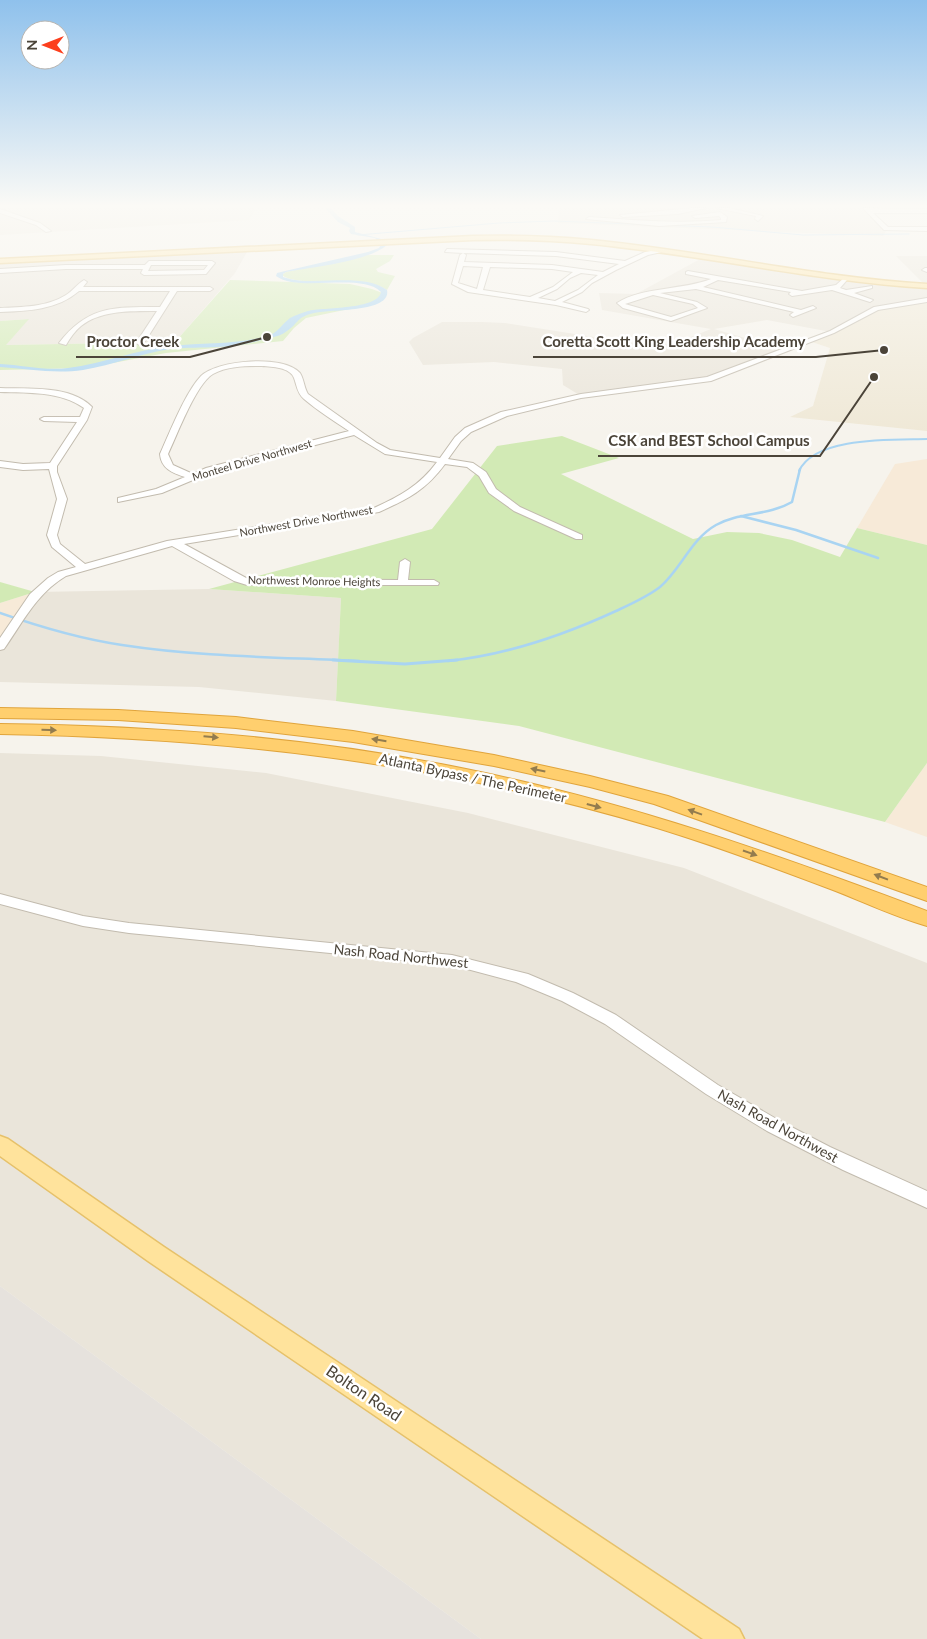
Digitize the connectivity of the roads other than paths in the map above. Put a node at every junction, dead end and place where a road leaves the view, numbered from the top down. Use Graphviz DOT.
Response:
graph roads {
  1 [pos="82,284"];
  2 [pos="456,284"];
  3 [pos="482,284"];
  4 [pos="560,284"];
  5 [pos="588,284"];
  6 [pos="703,284"];
  7 [pos="722,284"];
  8 [pos="756,284"];
  9 [pos="838,284"];
  10 [pos="846,284"];
  11 [pos="868,284"];
  12 [pos="870,284"];
  13 [pos="873,285"];
  14 [pos="927,286"];
  15 [pos="696,287"];
  16 [pos="835,287"];
  17 [pos="78,289"];
  18 [pos="175,289"];
  19 [pos="210,289"];
  20 [pos="480,291"];
  21 [pos="800,292"];
  22 [pos="846,292"];
  23 [pos="652,293"];
  24 [pos="784,296"];
  25 [pos="532,298"];
  26 [pos="870,300"];
  27 [pos="927,300"];
  28 [pos="757,302"];
  29 [pos="556,303"];
  30 [pos="813,308"];
  31 [pos="162,309"];
  32 [pos="0,310"];
  33 [pos="586,310"];
  34 [pos="800,312"];
  35 [pos="785,318"];
  36 [pos="63,343"];
  37 [pos="140,343"];
  38 [pos="0,390"];
  39 [pos="44,419"];
  40 [pos="83,420"];
  41 [pos="356,432"];
  42 [pos="443,460"];
  43 [pos="0,464"];
  44 [pos="53,466"];
  45 [pos="191,476"];
  46 [pos="121,500"];
  47 [pos="579,537"];
  48 [pos="174,543"];
  49 [pos="405,562"];
  50 [pos="84,568"];
  51 [pos="403,582"];
  52 [pos="434,582"];
  53 [pos="0,647"];
  54 [pos="0,713"];
  55 [pos="0,729"];
  56 [pos="927,894"];
  57 [pos="0,899"];
  58 [pos="927,919"];
  59 [pos="0,1145"];
  60 [pos="927,1200"];
  61 [pos="729,1639"];
  1 -- 17 [label="street"];
  2 -- 20 [label="street"];
  3 -- 20 [label="street"];
  4 -- 25 [label="street"];
  5 -- 29 [label="street"];
  6 -- 15 [label="street"];
  7 -- 24 [label="street"];
  8 -- 21 [label="street"];
  9 -- 16 [label="street"];
  10 -- 16 [label="main road"];
  11 -- 13 [label="main road"];
  12 -- 13 [label="main road"];
  13 -- 14 [label="main road"];
  13 -- 22 [label="street"];
  15 -- 23 [label="street"];
  15 -- 28 [label="street"];
  16 -- 21 [label="street"];
  16 -- 22 [label="street"];
  17 -- 18 [label="street"];
  17 -- 32 [label="street"];
  18 -- 19 [label="street"];
  18 -- 31 [label="street"];
  20 -- 25 [label="street"];
  21 -- 24 [label="street"];
  22 -- 26 [label="street"];
  23 -- 23 [label="street"];
  24 -- 28 [label="street"];
  25 -- 29 [label="street"];
  27 -- 42 [label="street, Northwest Drive Northwest"];
  28 -- 34 [label="street"];
  29 -- 33 [label="street"];
  30 -- 34 [label="street"];
  31 -- 36 [label="street"];
  31 -- 37 [label="street"];
  34 -- 35 [label="street"];
  38 -- 40 [label="street"];
  39 -- 40 [label="street"];
  40 -- 44 [label="street"];
  41 -- 42 [label="street"];
  41 -- 45 [label="street, Monteel Drive Northwest"];
  41 -- 45 [label="street"];
  42 -- 47 [label="street"];
  42 -- 48 [label="street, Northwest Drive Northwest"];
  43 -- 44 [label="street"];
  44 -- 50 [label="street"];
  45 -- 46 [label="street, Monteel Drive Northwest"];
  48 -- 50 [label="street, Northwest Drive Northwest"];
  48 -- 51 [label="street, Northwest Monroe Heights"];
  49 -- 51 [label="street"];
  50 -- 53 [label="street, Northwest Drive Northwest"];
  51 -- 52 [label="street, Northwest Monroe Heights"];
  56 -- 54 [label="highway, Atlanta Bypass / The Perimeter, one-way"];
  55 -- 58 [label="highway, Atlanta Bypass / The Perimeter, one-way"];
  57 -- 60 [label="street, Nash Road Northwest"];
  59 -- 61 [label="main road, Bolton Road"];
}
